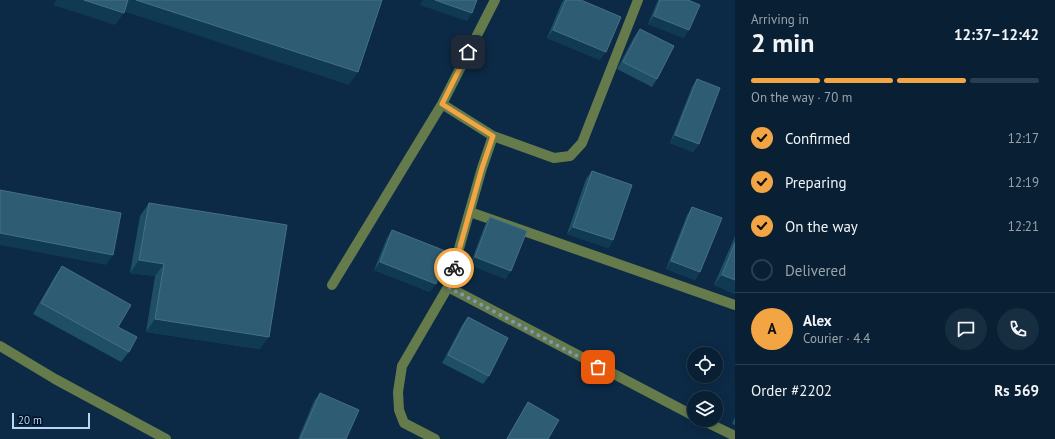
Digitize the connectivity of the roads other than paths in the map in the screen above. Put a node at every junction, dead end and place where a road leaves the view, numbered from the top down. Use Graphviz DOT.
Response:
graph roads {
  1 [pos="495,0"];
  2 [pos="638,0"];
  3 [pos="442,104"];
  4 [pos="493,136"];
  5 [pos="470,212"];
  6 [pos="332,285"];
  7 [pos="448,287"];
  8 [pos="735,306"];
  9 [pos="0,346"];
  10 [pos="687,412"];
  11 [pos="716,427"];
  12 [pos="735,436"];
  13 [pos="166,439"];
  14 [pos="435,439"];
  1 -- 3 [label="street"];
  2 -- 4 [label="street"];
  3 -- 4 [label="street"];
  3 -- 6 [label="street"];
  4 -- 5 [label="street"];
  5 -- 7 [label="street"];
  5 -- 8 [label="street"];
  7 -- 10 [label="street"];
  7 -- 14 [label="street"];
  9 -- 13 [label="street"];
  11 -- 12 [label="street"];
}
